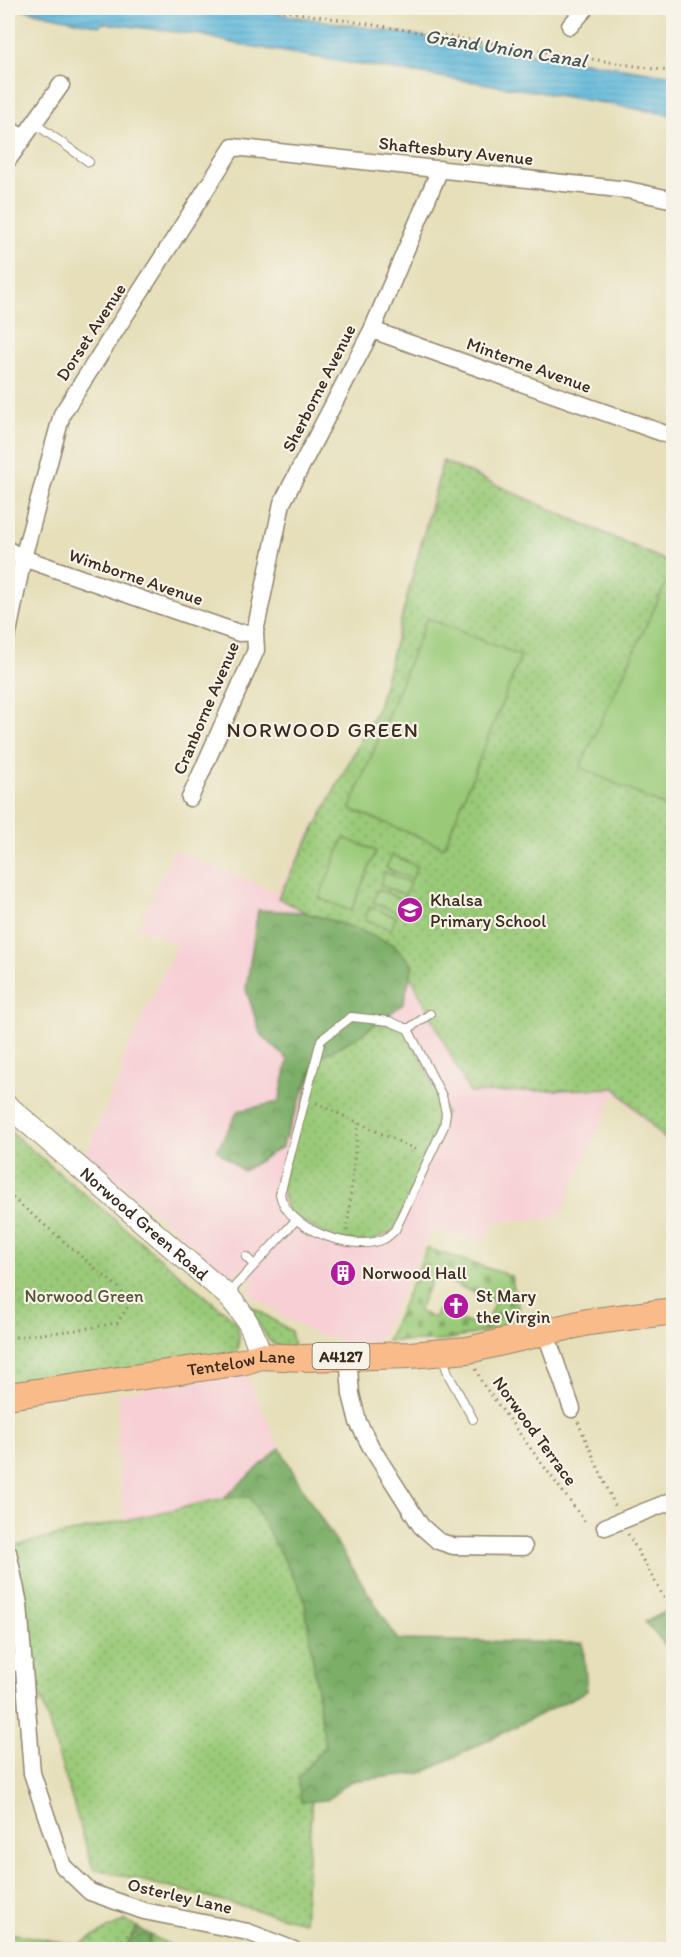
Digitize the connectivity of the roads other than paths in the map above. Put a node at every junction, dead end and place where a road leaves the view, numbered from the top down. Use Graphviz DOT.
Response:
graph roads {
  1 [pos="586,8"];
  2 [pos="570,26"];
  3 [pos="61,85"];
  4 [pos="34,123"];
  5 [pos="8,128"];
  6 [pos="23,139"];
  7 [pos="233,147"];
  8 [pos="8,160"];
  9 [pos="89,162"];
  10 [pos="440,169"];
  11 [pos="674,200"];
  12 [pos="372,330"];
  13 [pos="674,438"];
  14 [pos="8,550"];
  15 [pos="23,558"];
  16 [pos="255,632"];
  17 [pos="8,633"];
  18 [pos="190,798"];
  19 [pos="430,1014"];
  20 [pos="408,1029"];
  21 [pos="8,1106"];
  22 [pos="296,1220"];
  23 [pos="246,1257"];
  24 [pos="254,1265"];
  25 [pos="227,1295"];
  26 [pos="674,1311"];
  27 [pos="545,1331"];
  28 [pos="441,1353"];
  29 [pos="261,1356"];
  30 [pos="348,1356"];
  31 [pos="8,1396"];
  32 [pos="572,1409"];
  33 [pos="472,1419"];
  34 [pos="674,1500"];
  35 [pos="605,1527"];
  36 [pos="524,1547"];
  37 [pos="8,1552"];
  38 [pos="16,1663"];
  39 [pos="294,1950"];
  1 -- 2 [label="street"];
  3 -- 4 [label="street"];
  4 -- 6 [label="street"];
  4 -- 9 [label="lane"];
  5 -- 6 [label="street"];
  6 -- 8 [label="street"];
  7 -- 10 [label="street, Shaftesbury Avenue"];
  7 -- 15 [label="street, Dorset Avenue"];
  10 -- 11 [label="street, Shaftesbury Avenue"];
  10 -- 12 [label="street, Sherborne Avenue"];
  12 -- 13 [label="street, Minterne Avenue"];
  12 -- 16 [label="street, Sherborne Avenue"];
  14 -- 15 [label="street, Wimborne Avenue"];
  15 -- 16 [label="street, Wimborne Avenue"];
  15 -- 17 [label="street, Dorset Avenue"];
  16 -- 18 [label="street, Cranborne Avenue"];
  19 -- 20 [label="lane"];
  20 -- 22 [label="lane"];
  20 -- 22 [label="lane"];
  21 -- 25 [label="street, Norwood Green Road"];
  22 -- 24 [label="lane"];
  23 -- 24 [label="lane"];
  24 -- 25 [label="lane"];
  25 -- 29 [label="street, Norwood Green Road"];
  26 -- 27 [label="main road, Tentelow Lane / A4127"];
  27 -- 28 [label="main road, Tentelow Lane / A4127"];
  27 -- 32 [label="street"];
  28 -- 30 [label="main road, Tentelow Lane / A4127"];
  28 -- 33 [label="lane"];
  29 -- 30 [label="main road, Tentelow Lane / A4127"];
  29 -- 31 [label="main road, Tentelow Lane / A4127"];
  30 -- 36 [label="street"];
  34 -- 35 [label="street"];
  37 -- 38 [label="street, Osterley Lane"];
  38 -- 39 [label="street, Osterley Lane"];
}
